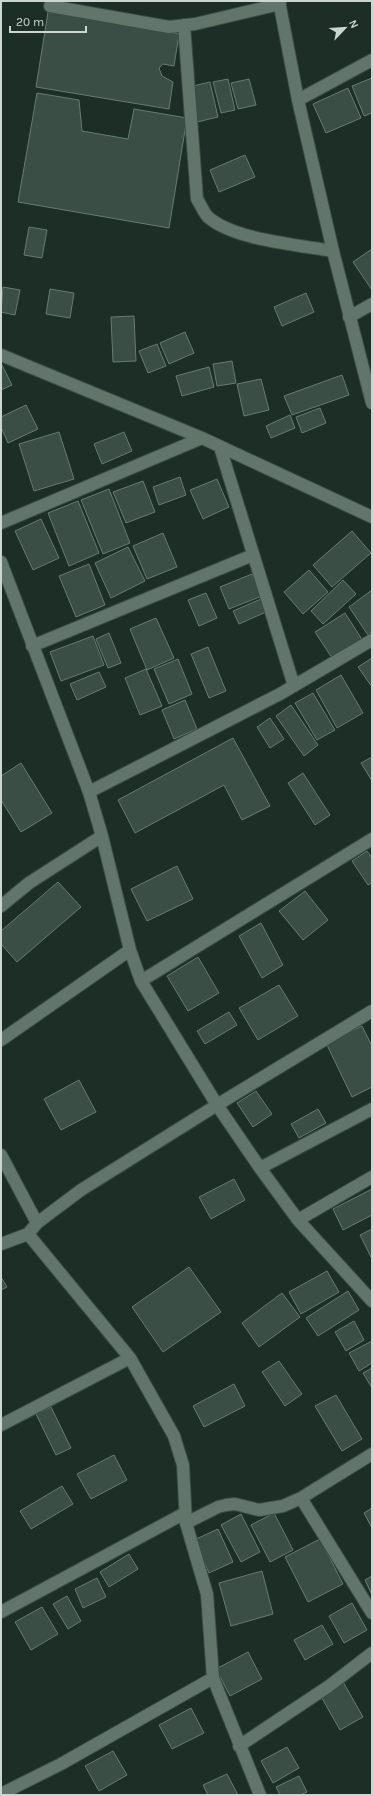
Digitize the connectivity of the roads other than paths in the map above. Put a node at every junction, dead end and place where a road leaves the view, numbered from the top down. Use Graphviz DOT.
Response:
graph roads {
  1 [pos="280,2"];
  2 [pos="50,6"];
  3 [pos="184,25"];
  4 [pos="372,60"];
  5 [pos="298,100"];
  6 [pos="333,251"];
  7 [pos="372,304"];
  8 [pos="349,317"];
  9 [pos="1,355"];
  10 [pos="372,403"];
  11 [pos="202,438"];
  12 [pos="220,447"];
  13 [pos="372,517"];
  14 [pos="1,523"];
  15 [pos="253,555"];
  16 [pos="1,562"];
  17 [pos="372,640"];
  18 [pos="32,646"];
  19 [pos="294,686"];
  20 [pos="89,792"];
  21 [pos="102,836"];
  22 [pos="372,839"];
  23 [pos="1,906"];
  24 [pos="130,950"];
  25 [pos="141,981"];
  26 [pos="372,1010"];
  27 [pos="1,1040"];
  28 [pos="217,1105"];
  29 [pos="372,1109"];
  30 [pos="1,1155"];
  31 [pos="260,1168"];
  32 [pos="372,1177"];
  33 [pos="298,1220"];
  34 [pos="37,1223"];
  35 [pos="28,1234"];
  36 [pos="1,1244"];
  37 [pos="372,1300"];
  38 [pos="130,1358"];
  39 [pos="1,1425"];
  40 [pos="372,1454"];
  41 [pos="301,1498"];
  42 [pos="185,1518"];
  43 [pos="1,1612"];
  44 [pos="372,1613"];
  45 [pos="372,1653"];
  46 [pos="213,1678"];
  47 [pos="239,1746"];
  48 [pos="1,1794"];
  49 [pos="260,1795"];
  1 -- 3 [label="street"];
  1 -- 5 [label="street"];
  2 -- 3 [label="street"];
  3 -- 6 [label="street"];
  4 -- 5 [label="street"];
  5 -- 6 [label="street"];
  6 -- 8 [label="street"];
  7 -- 8 [label="street"];
  8 -- 10 [label="street"];
  9 -- 11 [label="street"];
  11 -- 12 [label="street"];
  11 -- 14 [label="street"];
  12 -- 13 [label="street"];
  12 -- 15 [label="street"];
  15 -- 18 [label="street"];
  15 -- 19 [label="street"];
  16 -- 18 [label="street"];
  17 -- 19 [label="street"];
  18 -- 20 [label="street"];
  19 -- 20 [label="street"];
  20 -- 21 [label="street"];
  21 -- 23 [label="street"];
  21 -- 24 [label="street"];
  22 -- 25 [label="street"];
  24 -- 25 [label="street"];
  24 -- 27 [label="street"];
  25 -- 28 [label="street"];
  26 -- 28 [label="street"];
  28 -- 31 [label="street"];
  28 -- 34 [label="street"];
  29 -- 31 [label="street"];
  30 -- 34 [label="street"];
  31 -- 33 [label="street"];
  32 -- 33 [label="street"];
  33 -- 37 [label="street"];
  34 -- 35 [label="street"];
  35 -- 36 [label="street"];
  35 -- 38 [label="street"];
  38 -- 39 [label="street"];
  38 -- 42 [label="street"];
  40 -- 41 [label="street"];
  41 -- 42 [label="street"];
  41 -- 44 [label="street"];
  42 -- 43 [label="street"];
  42 -- 46 [label="street"];
  45 -- 47 [label="street"];
  46 -- 47 [label="street"];
  46 -- 48 [label="street"];
  47 -- 49 [label="street"];
}
